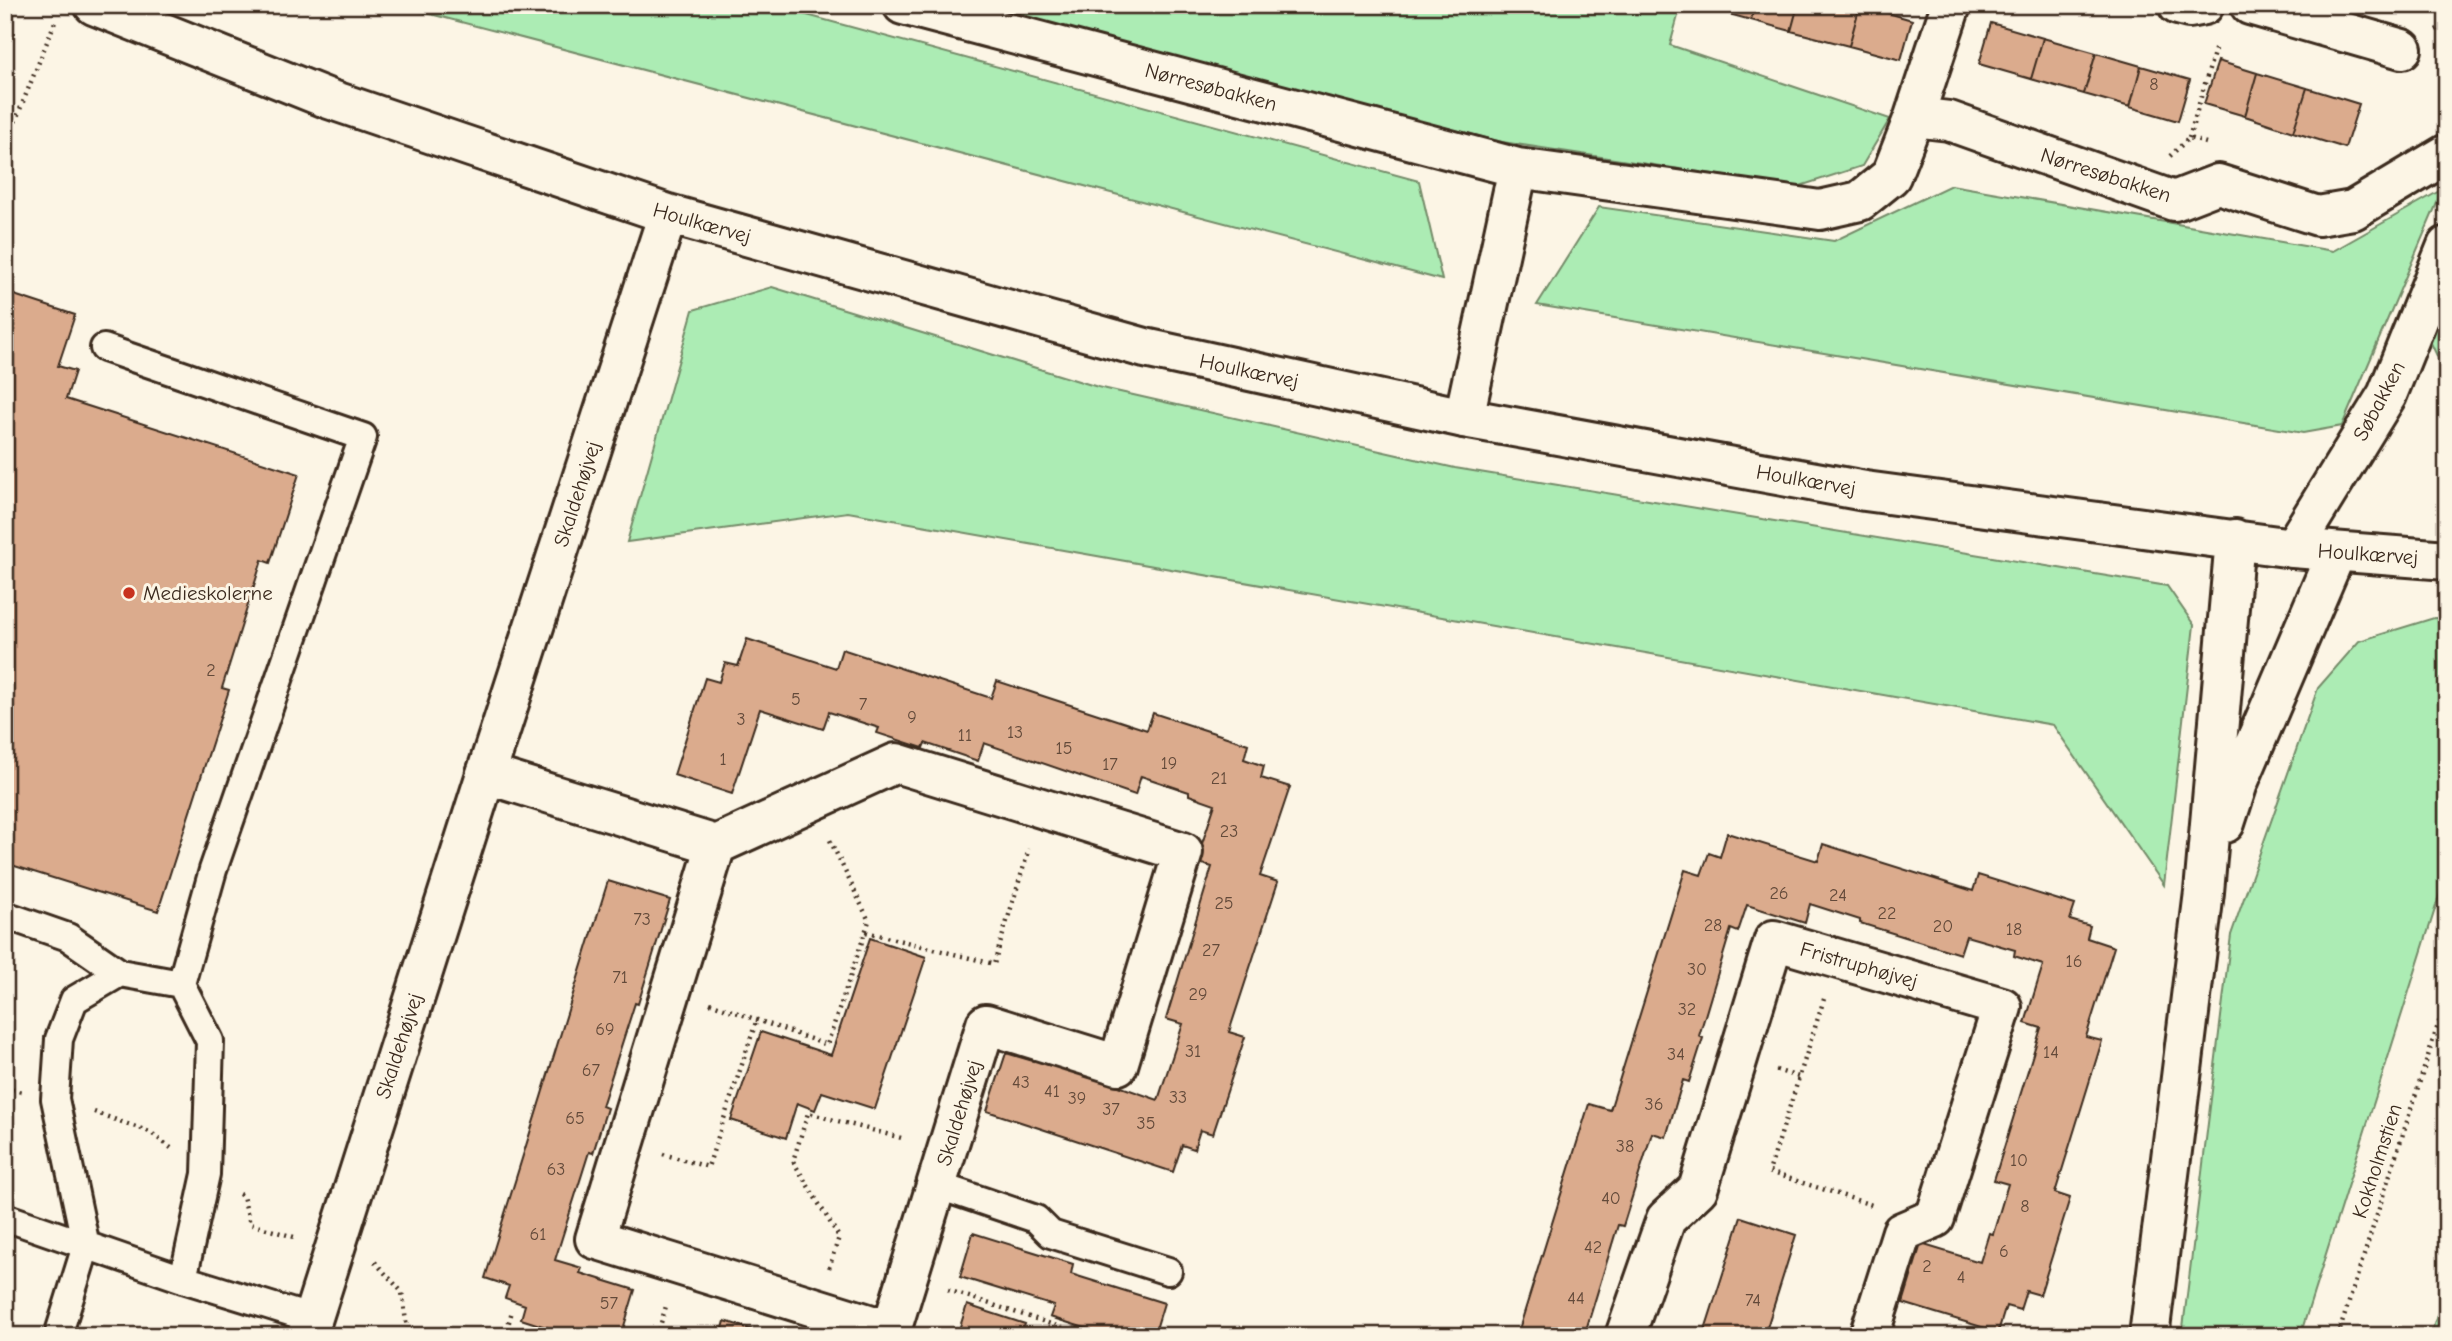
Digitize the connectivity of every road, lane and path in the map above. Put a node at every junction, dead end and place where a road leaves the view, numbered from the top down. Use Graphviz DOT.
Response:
graph roads {
  1 [pos="94,5"];
  2 [pos="903,5"];
  3 [pos="1951,5"];
  4 [pos="2178,5"];
  5 [pos="2204,5"];
  6 [pos="2250,5"];
  7 [pos="57,18"];
  8 [pos="2217,45"];
  9 [pos="2402,50"];
  10 [pos="1914,117"];
  11 [pos="2189,138"];
  12 [pos="2447,154"];
  13 [pos="5,162"];
  14 [pos="1518,168"];
  15 [pos="668,214"];
  16 [pos="2447,246"];
  17 [pos="104,348"];
  18 [pos="1464,418"];
  19 [pos="2235,539"];
  20 [pos="2293,548"];
  21 [pos="2336,553"];
  22 [pos="2447,559"];
  23 [pos="486,774"];
  24 [pos="812,801"];
  25 [pos="1041,808"];
  26 [pos="716,845"];
  27 [pos="2204,892"];
  28 [pos="5,915"];
  29 [pos="866,932"];
  30 [pos="1837,958"];
  31 [pos="120,973"];
  32 [pos="181,984"];
  33 [pos="673,989"];
  34 [pos="2447,997"];
  35 [pos="757,1020"];
  36 [pos="625,1143"];
  37 [pos="941,1168"];
  38 [pos="5,1217"];
  39 [pos="1923,1223"];
  40 [pos="86,1246"];
  41 [pos="334,1248"];
  42 [pos="1168,1271"];
  43 [pos="908,1277"];
  44 [pos="183,1279"];
  45 [pos="817,1308"];
  46 [pos="512,1311"];
  47 [pos="310,1327"];
  48 [pos="58,1336"];
  49 [pos="408,1336"];
  50 [pos="505,1336"];
  51 [pos="1087,1336"];
  52 [pos="1625,1336"];
  53 [pos="1869,1336"];
  54 [pos="2149,1336"];
  55 [pos="2338,1336"];
  1 -- 15 [label="street, Houlkærvej"];
  2 -- 14 [label="street, Nørresøbakken"];
  3 -- 10 [label="street, Nørresøbakken"];
  4 -- 5 [label="street"];
  6 -- 9 [label="street"];
  7 -- 13 [label="path"];
  8 -- 11 [label="path"];
  10 -- 12 [label="street, Nørresøbakken"];
  10 -- 14 [label="street, Nørresøbakken"];
  14 -- 18 [label="street"];
  15 -- 18 [label="street, Houlkærvej"];
  15 -- 23 [label="street, Skaldehøjvej"];
  16 -- 20 [label="street, Søbakken"];
  17 -- 32 [label="lane"];
  18 -- 19 [label="street, Houlkærvej"];
  19 -- 20 [label="street, Houlkærvej"];
  19 -- 27 [label="street"];
  20 -- 21 [label="street, Houlkærvej"];
  21 -- 22 [label="street, Houlkærvej"];
  21 -- 27 [label="street"];
  23 -- 26 [label="street"];
  23 -- 41 [label="street, Skaldehøjvej"];
  24 -- 25 [label="street, Skaldehøjvej"];
  24 -- 26 [label="street, Skaldehøjvej"];
  24 -- 29 [label="path"];
  25 -- 29 [label="path"];
  25 -- 37 [label="street, Skaldehøjvej"];
  26 -- 33 [label="street, Skaldehøjvej"];
  27 -- 54 [label="street"];
  28 -- 31 [label="lane"];
  29 -- 35 [label="path"];
  30 -- 39 [label="path"];
  30 -- 39 [label="street, Fristruphøjvej"];
  30 -- 52 [label="street, Fristruphøjvej"];
  31 -- 32 [label="lane"];
  31 -- 40 [label="lane"];
  32 -- 44 [label="lane"];
  33 -- 35 [label="path"];
  33 -- 36 [label="street, Skaldehøjvej"];
  34 -- 55 [label="path, Kokholmstien"];
  35 -- 36 [label="path"];
  36 -- 45 [label="street, Skaldehøjvej"];
  37 -- 42 [label="lane"];
  37 -- 43 [label="street, Skaldehøjvej"];
  37 -- 45 [label="path"];
  38 -- 40 [label="lane, Skaldehøjvej"];
  39 -- 53 [label="street, Fristruphøjvej"];
  40 -- 44 [label="lane, Skaldehøjvej"];
  40 -- 48 [label="lane"];
  41 -- 47 [label="street, Skaldehøjvej"];
  41 -- 49 [label="path"];
  43 -- 45 [label="street, Skaldehøjvej"];
  43 -- 51 [label="path"];
  44 -- 47 [label="lane, Skaldehøjvej"];
  46 -- 50 [label="path"];
}
